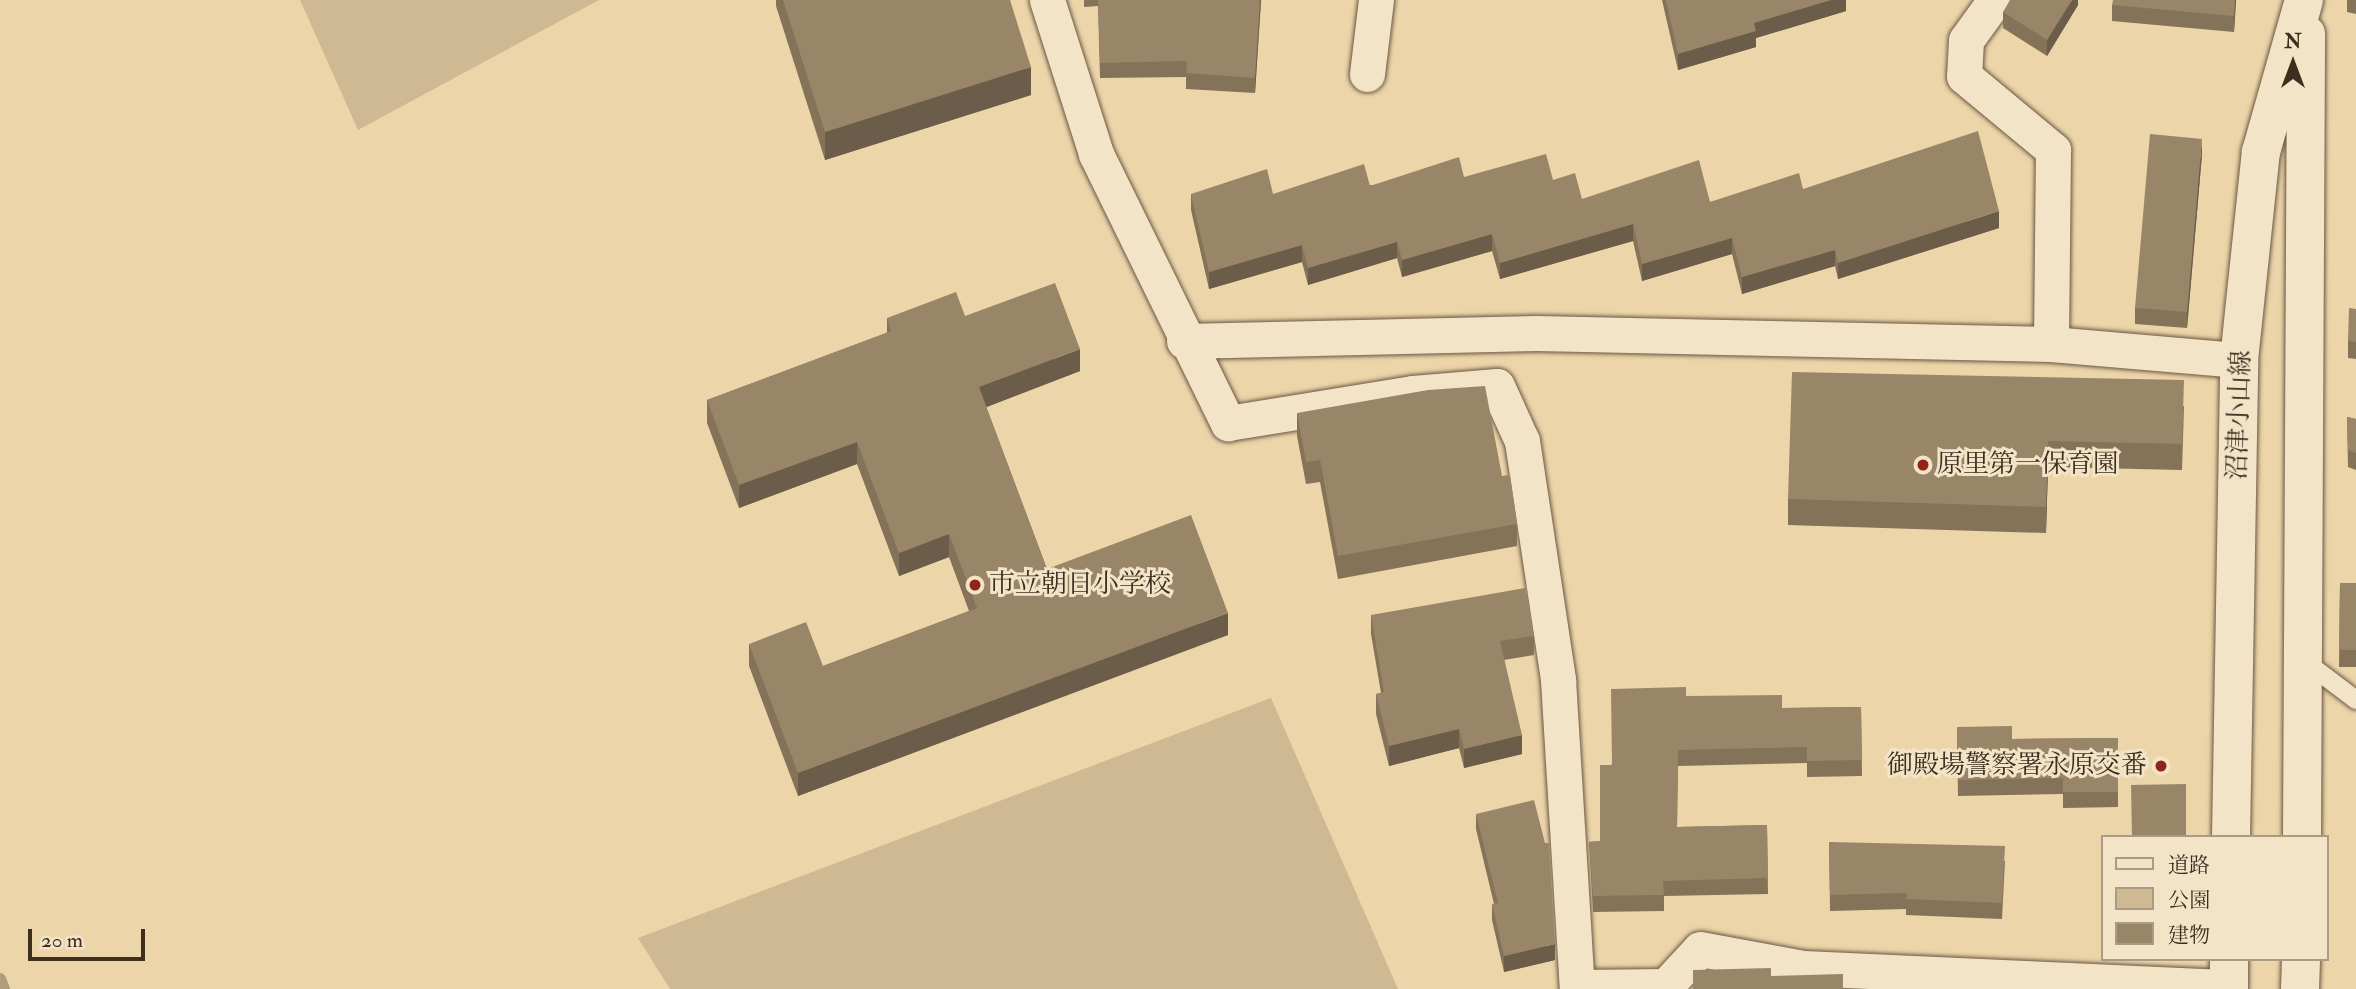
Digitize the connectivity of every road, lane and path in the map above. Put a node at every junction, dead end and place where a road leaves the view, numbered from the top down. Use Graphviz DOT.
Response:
graph roads {
  1 [pos="1047,0"];
  2 [pos="1376,0"];
  3 [pos="1995,0"];
  4 [pos="2304,0"];
  5 [pos="1367,74"];
  6 [pos="1184,341"];
  7 [pos="2051,344"];
  8 [pos="2239,359"];
  9 [pos="2303,660"];
  10 [pos="2356,700"];
  11 [pos="2231,835"];
  12 [pos="2302,835"];
  13 [pos="2301,961"];
  14 [pos="2229,978"];
  15 [pos="1862,980"];
  16 [pos="1664,987"];
  17 [pos="2300,989"];
  1 -- 6 [label="street"];
  2 -- 5 [label="street"];
  3 -- 7 [label="street"];
  4 -- 8 [label="main road, 沼津小山線"];
  4 -- 9 [label="main road, 沼津小山線"];
  6 -- 7 [label="street"];
  6 -- 16 [label="street"];
  7 -- 8 [label="street"];
  8 -- 11 [label="main road, 沼津小山線"];
  9 -- 10 [label="lane"];
  9 -- 12 [label="main road, 沼津小山線"];
  13 -- 17 [label="main road"];
  14 -- 15 [label="street"];
  15 -- 16 [label="street"];
}
